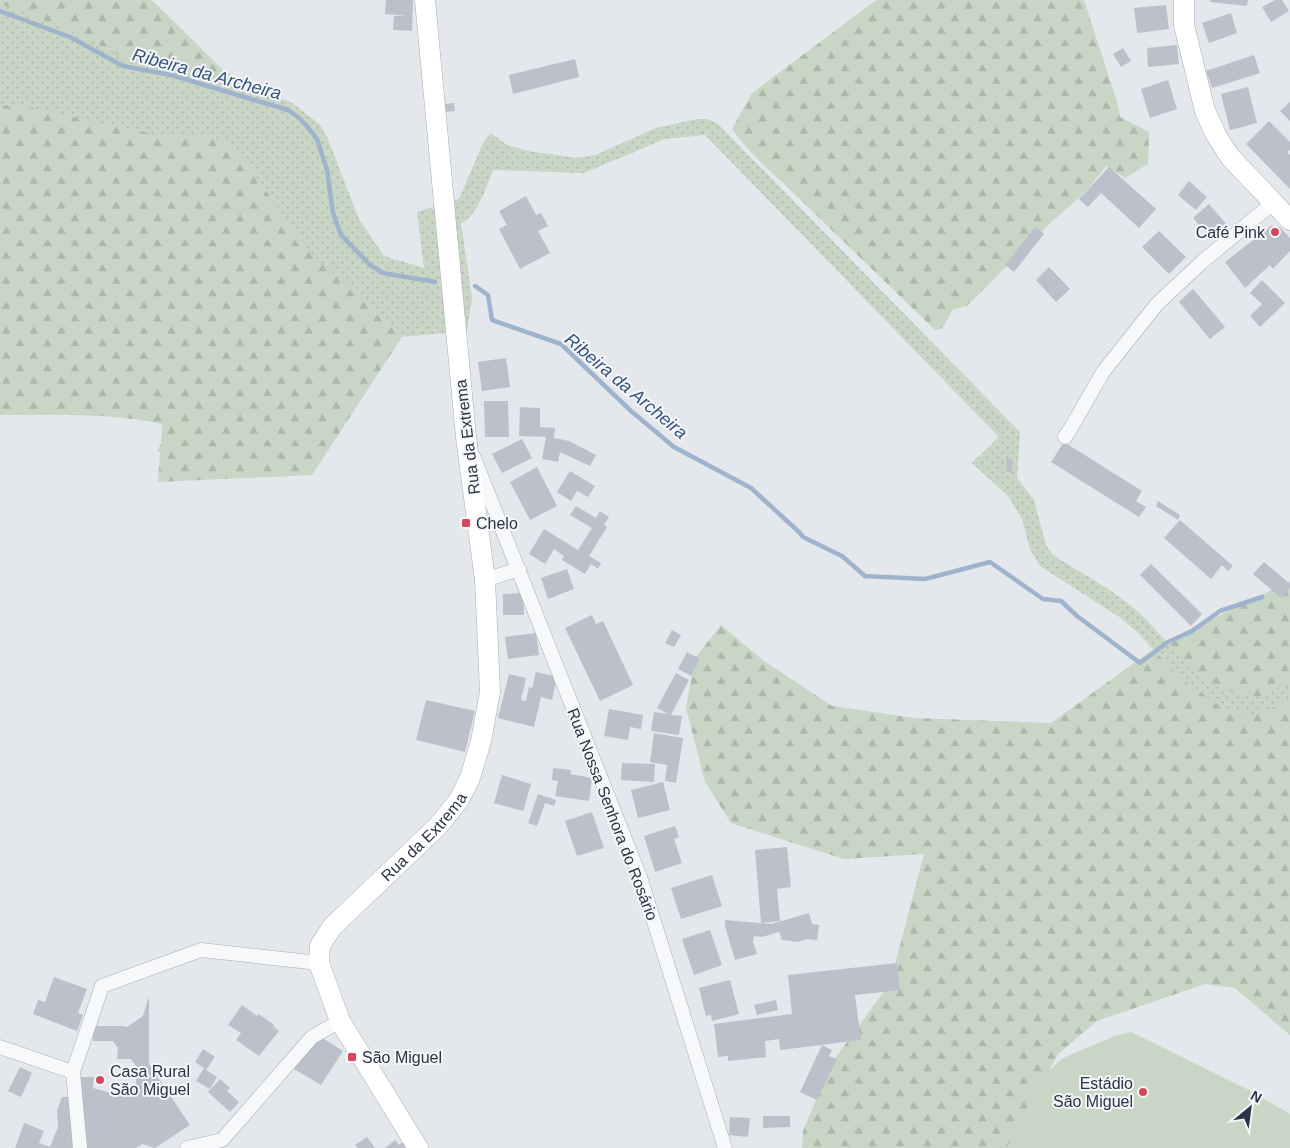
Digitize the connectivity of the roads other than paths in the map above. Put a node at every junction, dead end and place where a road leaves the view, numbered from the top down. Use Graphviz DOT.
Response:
graph roads {
  1 [pos="425,0"];
  2 [pos="1184,0"];
  3 [pos="1273,203"];
  4 [pos="1290,220"];
  5 [pos="466,437"];
  6 [pos="1065,437"];
  7 [pos="519,569"];
  8 [pos="485,580"];
  9 [pos="319,963"];
  10 [pos="340,1020"];
  11 [pos="0,1047"];
  12 [pos="73,1072"];
  13 [pos="80,1148"];
  14 [pos="187,1148"];
  15 [pos="418,1148"];
  16 [pos="725,1148"];
  1 -- 5 [label="street, Rua da Extrema"];
  2 -- 3 [label="street"];
  3 -- 4 [label="street"];
  3 -- 6 [label="street"];
  5 -- 7 [label="street, Rua Nossa Senhora do Rosário"];
  5 -- 8 [label="street, Rua da Extrema"];
  7 -- 8 [label="street"];
  7 -- 16 [label="street, Rua Nossa Senhora do Rosário"];
  8 -- 9 [label="street, Rua da Extrema"];
  9 -- 10 [label="street"];
  9 -- 12 [label="street"];
  10 -- 14 [label="street"];
  10 -- 15 [label="street"];
  11 -- 12 [label="street"];
  12 -- 13 [label="street"];
}
